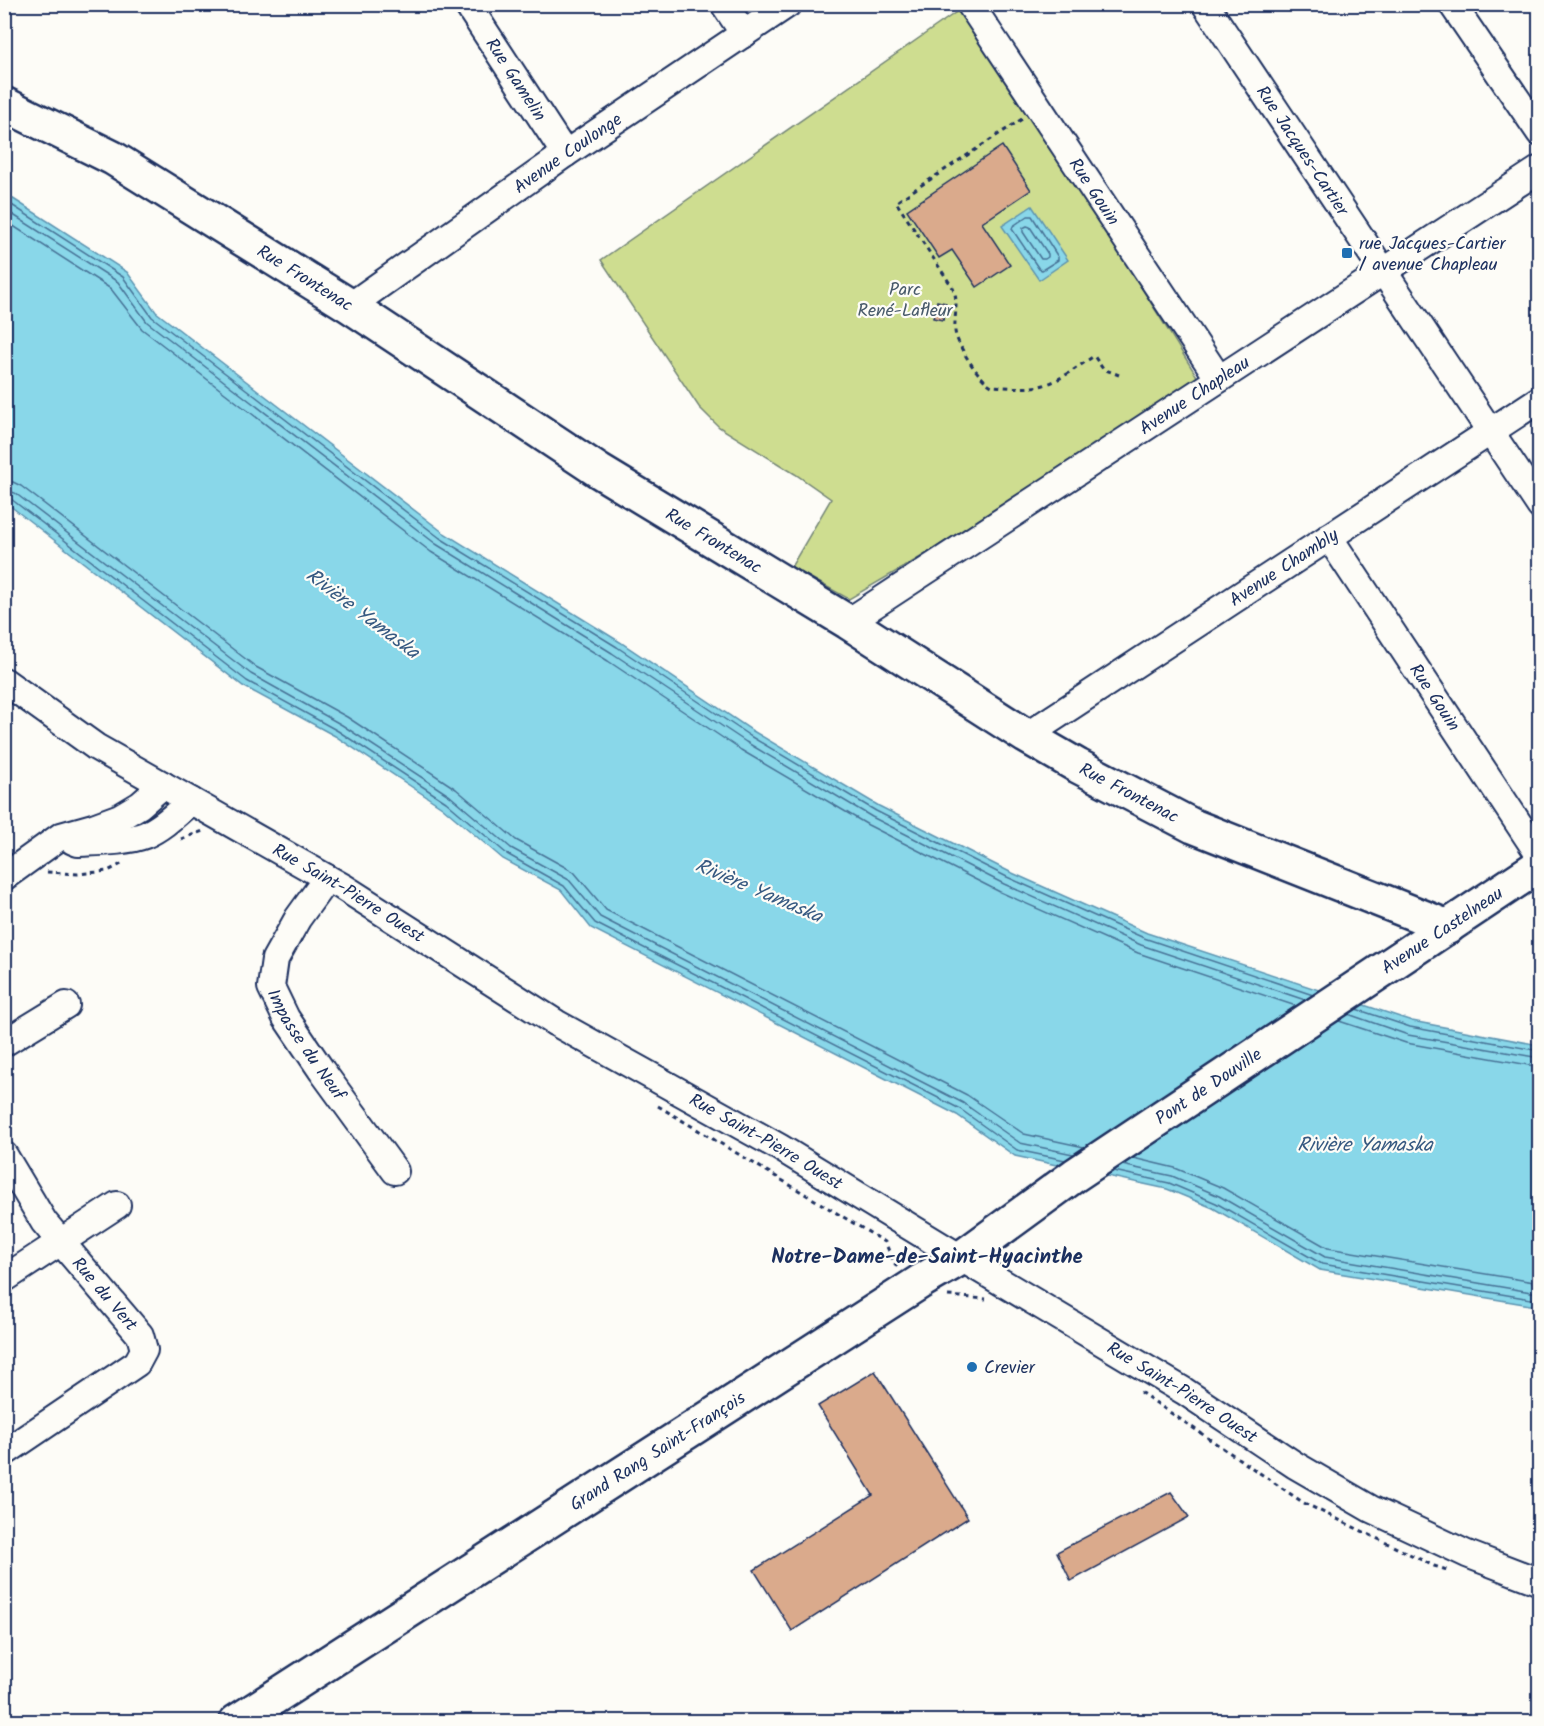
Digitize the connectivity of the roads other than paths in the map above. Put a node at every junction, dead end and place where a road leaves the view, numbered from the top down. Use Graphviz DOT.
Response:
graph roads {
  1 [pos="467,4"];
  2 [pos="724,4"];
  3 [pos="788,4"];
  4 [pos="970,4"];
  5 [pos="1205,4"];
  6 [pos="1452,4"];
  7 [pos="744,34"];
  8 [pos="4,104"];
  9 [pos="1539,133"];
  10 [pos="565,154"];
  11 [pos="1539,169"];
  12 [pos="1383,271"];
  13 [pos="350,306"];
  14 [pos="1219,379"];
  15 [pos="1539,399"];
  16 [pos="1490,432"];
  17 [pos="1539,506"];
  18 [pos="1329,537"];
  19 [pos="848,622"];
  20 [pos="4,681"];
  21 [pos="1026,736"];
  22 [pos="163,785"];
  23 [pos="191,801"];
  24 [pos="61,836"];
  25 [pos="1539,856"];
  26 [pos="1539,865"];
  27 [pos="4,876"];
  28 [pos="327,878"];
  29 [pos="1448,927"];
  30 [pos="1344,997"];
  31 [pos="66,1005"];
  32 [pos="4,1043"];
  33 [pos="4,1155"];
  34 [pos="395,1171"];
  35 [pos="1075,1175"];
  36 [pos="117,1205"];
  37 [pos="61,1242"];
  38 [pos="961,1258"];
  39 [pos="4,1279"];
  40 [pos="4,1453"];
  41 [pos="1539,1582"];
  42 [pos="236,1722"];
  1 -- 10 [label="street, Rue Gamelin"];
  2 -- 7 [label="street"];
  3 -- 7 [label="street, Avenue Coulonge"];
  4 -- 14 [label="street, Rue Gouin"];
  5 -- 12 [label="street, Rue Jacques-Cartier"];
  6 -- 9 [label="street"];
  7 -- 10 [label="street, Avenue Coulonge"];
  8 -- 13 [label="main road, Rue Frontenac"];
  10 -- 13 [label="street, Avenue Coulonge"];
  11 -- 12 [label="street, Avenue Chapleau"];
  12 -- 14 [label="street, Avenue Chapleau"];
  12 -- 16 [label="street, Rue Jacques-Cartier"];
  13 -- 19 [label="main road, Rue Frontenac"];
  14 -- 19 [label="street, Avenue Chapleau"];
  15 -- 16 [label="street, Avenue Chambly"];
  16 -- 17 [label="street, Rue Jacques-Cartier"];
  16 -- 18 [label="street, Avenue Chambly"];
  18 -- 21 [label="street, Avenue Chambly"];
  18 -- 25 [label="street, Rue Gouin"];
  19 -- 21 [label="main road, Rue Frontenac"];
  20 -- 22 [label="street, Rue Saint-Pierre Ouest"];
  21 -- 29 [label="main road, Rue Frontenac"];
  22 -- 23 [label="street, Rue Saint-Pierre Ouest"];
  22 -- 24 [label="street"];
  23 -- 24 [label="street"];
  23 -- 28 [label="street, Rue Saint-Pierre Ouest"];
  24 -- 27 [label="street"];
  26 -- 29 [label="main road, Avenue Castelneau"];
  28 -- 34 [label="street, Impasse du Neuf"];
  28 -- 38 [label="street, Rue Saint-Pierre Ouest"];
  29 -- 30 [label="main road, Avenue Castelneau"];
  30 -- 35 [label="main road, Pont de Douville"];
  31 -- 32 [label="street"];
  33 -- 37 [label="street, Rue du Vert"];
  35 -- 38 [label="main road, Grand Rang Saint-François"];
  36 -- 37 [label="street"];
  37 -- 39 [label="street"];
  37 -- 40 [label="street, Rue du Vert"];
  38 -- 41 [label="street, Rue Saint-Pierre Ouest"];
  38 -- 42 [label="main road, Grand Rang Saint-François"];
}
